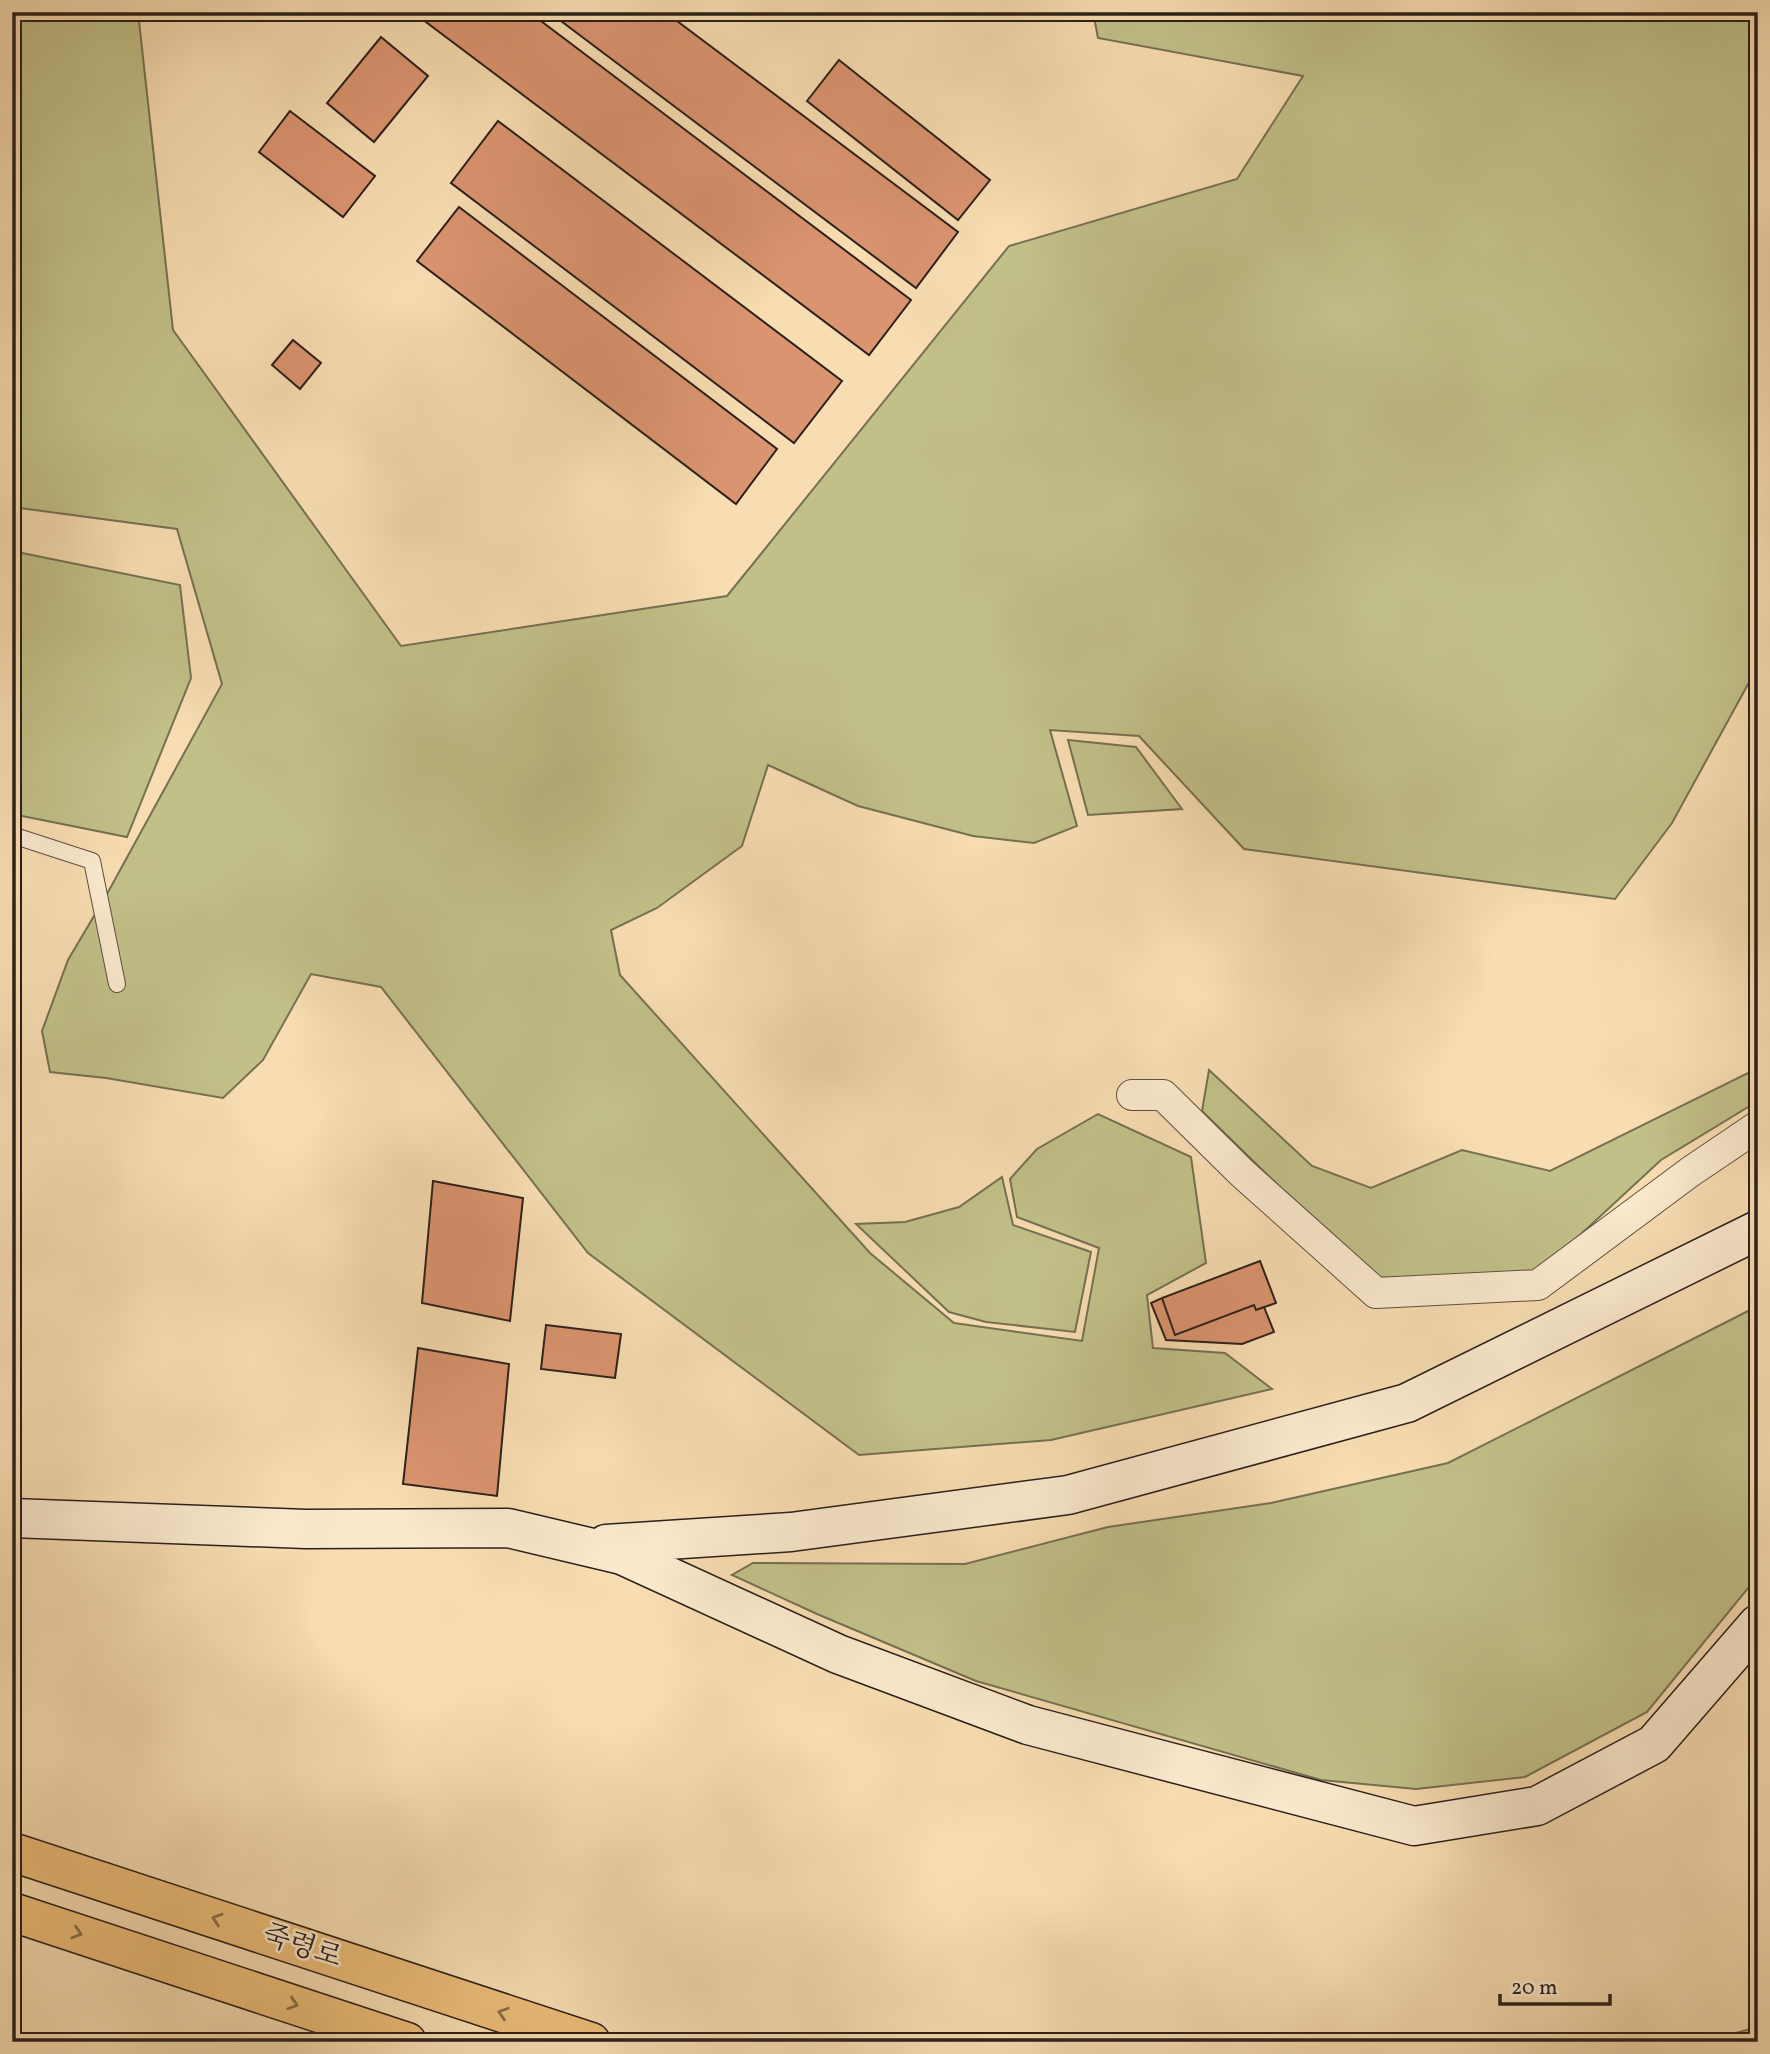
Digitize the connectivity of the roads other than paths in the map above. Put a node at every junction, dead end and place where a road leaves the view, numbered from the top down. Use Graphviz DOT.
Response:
graph roads {
  1 [pos="12,835"];
  2 [pos="117,984"];
  3 [pos="1132,1095"];
  4 [pos="1758,1126"];
  5 [pos="1758,1230"];
  6 [pos="12,1518"];
  7 [pos="583,1546"];
  8 [pos="1758,1624"];
  9 [pos="12,1852"];
  10 [pos="12,1912"];
  11 [pos="407,2042"];
  12 [pos="592,2042"];
  1 -- 2 [label="lane"];
  3 -- 4 [label="street"];
  5 -- 7 [label="street"];
  6 -- 7 [label="street"];
  7 -- 8 [label="street"];
  12 -- 9 [label="highway, 죽령로, one-way"];
  10 -- 11 [label="highway, 죽령로, one-way"];
}
